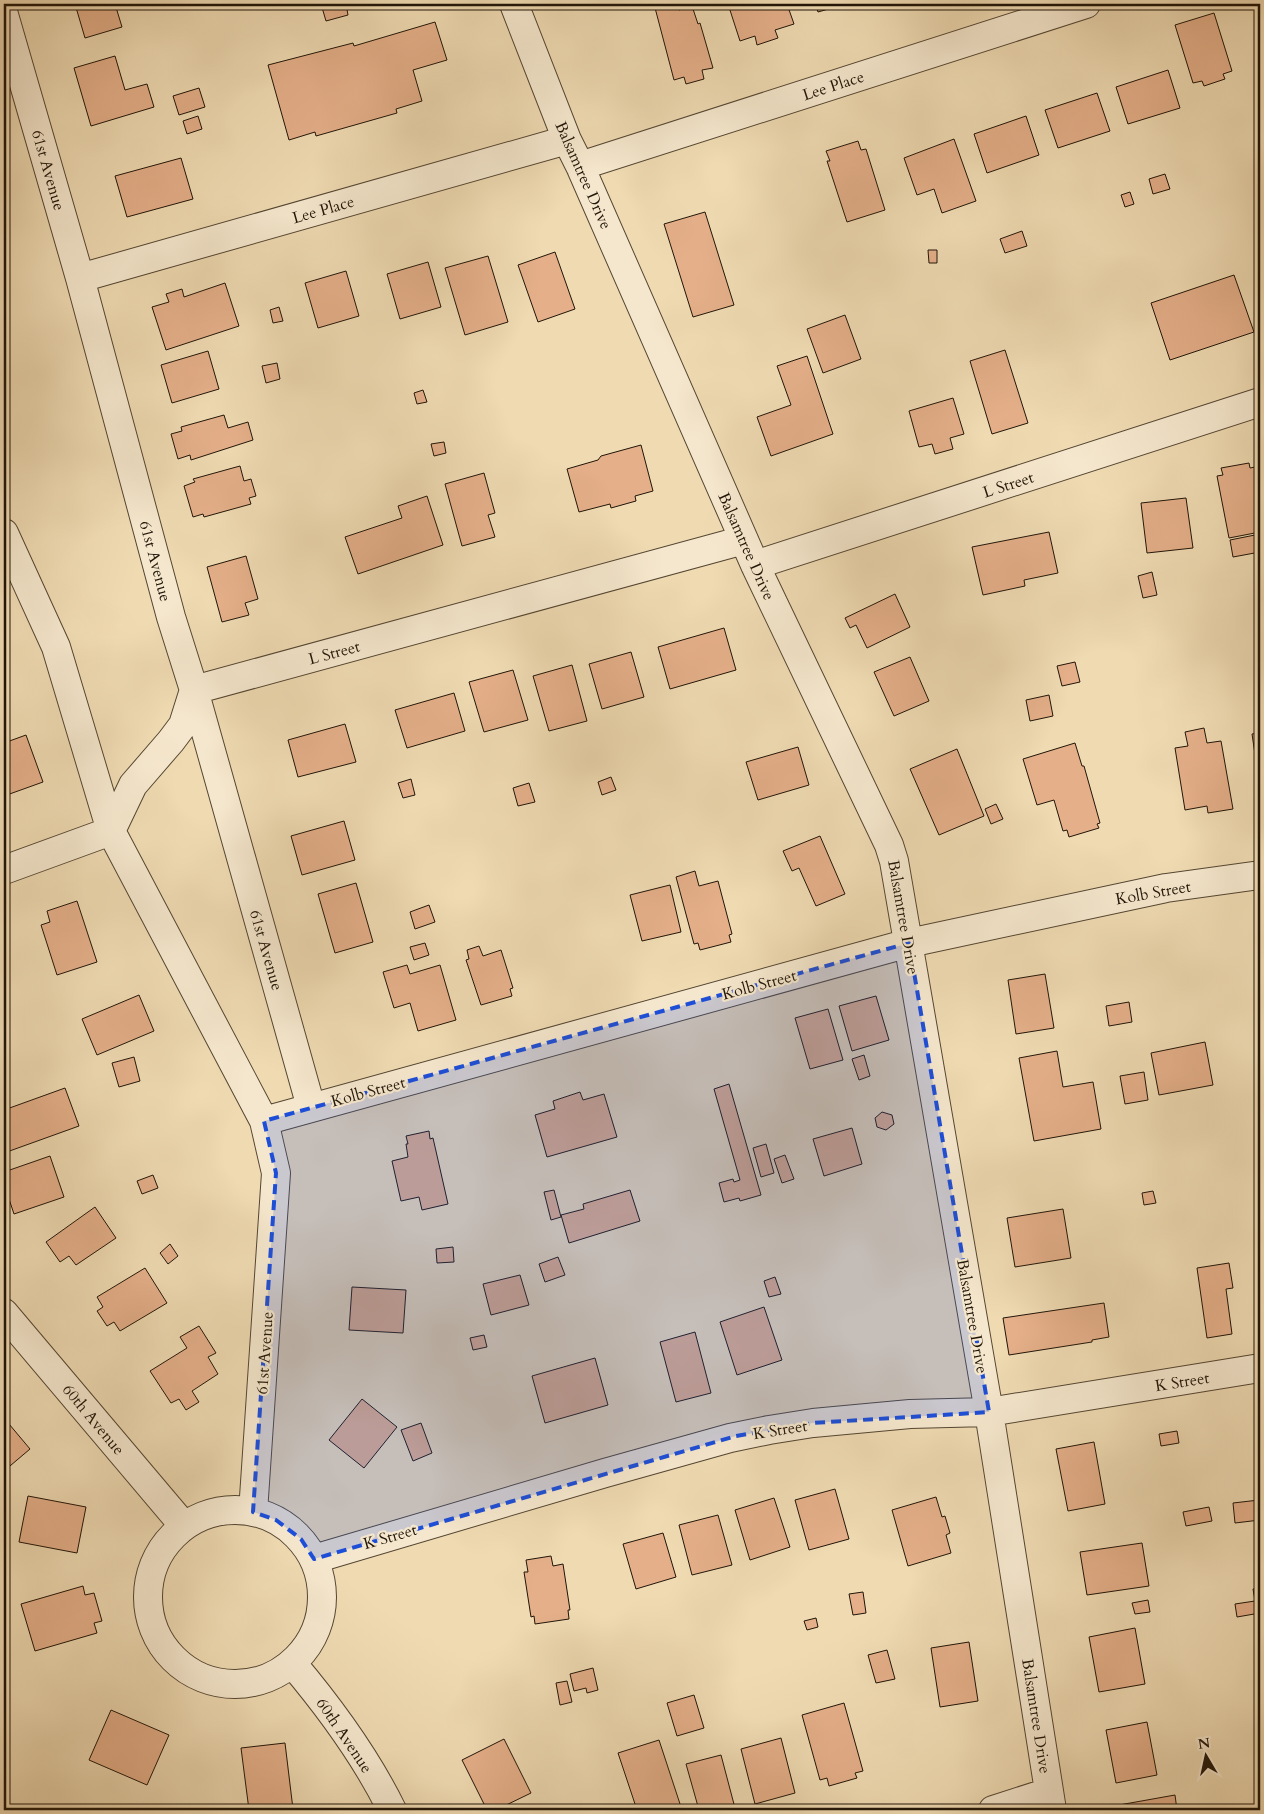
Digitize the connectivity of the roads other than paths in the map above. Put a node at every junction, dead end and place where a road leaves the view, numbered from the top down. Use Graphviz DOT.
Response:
graph roads {
  1 [pos="514,4"];
  2 [pos="1086,4"];
  3 [pos="4,15"];
  4 [pos="567,140"];
  5 [pos="580,166"];
  6 [pos="80,278"];
  7 [pos="1260,402"];
  8 [pos="4,533"];
  9 [pos="744,540"];
  10 [pos="755,565"];
  11 [pos="194,690"];
  12 [pos="111,831"];
  13 [pos="4,870"];
  14 [pos="1260,875"];
  15 [pos="909,943"];
  16 [pos="311,1107"];
  17 [pos="264,1120"];
  18 [pos="4,1313"];
  19 [pos="1260,1368"];
  20 [pos="989,1412"];
  21 [pos="253,1512"];
  22 [pos="184,1526"];
  23 [pos="314,1559"];
  24 [pos="292,1664"];
  25 [pos="1051,1801"];
  26 [pos="392,1810"];
  27 [pos="993,1810"];
  1 -- 4 [label="street, Balsamtree Drive"];
  2 -- 5 [label="street, Lee Place"];
  3 -- 6 [label="street, 61st Avenue"];
  4 -- 5 [label="street, Balsamtree Drive"];
  4 -- 6 [label="street, Lee Place"];
  5 -- 9 [label="street, Balsamtree Drive"];
  6 -- 11 [label="street, 61st Avenue"];
  7 -- 10 [label="street, L Street"];
  8 -- 12 [label="street, 61st Avenue"];
  9 -- 10 [label="street, Balsamtree Drive"];
  9 -- 11 [label="street, L Street"];
  10 -- 15 [label="street, Balsamtree Drive"];
  11 -- 12 [label="street"];
  11 -- 16 [label="street, 61st Avenue"];
  12 -- 13 [label="street"];
  12 -- 17 [label="street, 61st Avenue"];
  14 -- 15 [label="street, Kolb Street"];
  15 -- 16 [label="street, Kolb Street"];
  15 -- 20 [label="street, Balsamtree Drive"];
  16 -- 17 [label="street, Kolb Street"];
  17 -- 21 [label="street, 61st Avenue"];
  18 -- 22 [label="street, 60th Avenue"];
  19 -- 20 [label="street, K Street"];
  20 -- 23 [label="street, K Street"];
  20 -- 25 [label="street, Balsamtree Drive"];
  21 -- 22 [label="street"];
  21 -- 23 [label="street"];
  22 -- 24 [label="street"];
  23 -- 24 [label="street"];
  24 -- 26 [label="street, 60th Avenue"];
  25 -- 27 [label="street"];
}
